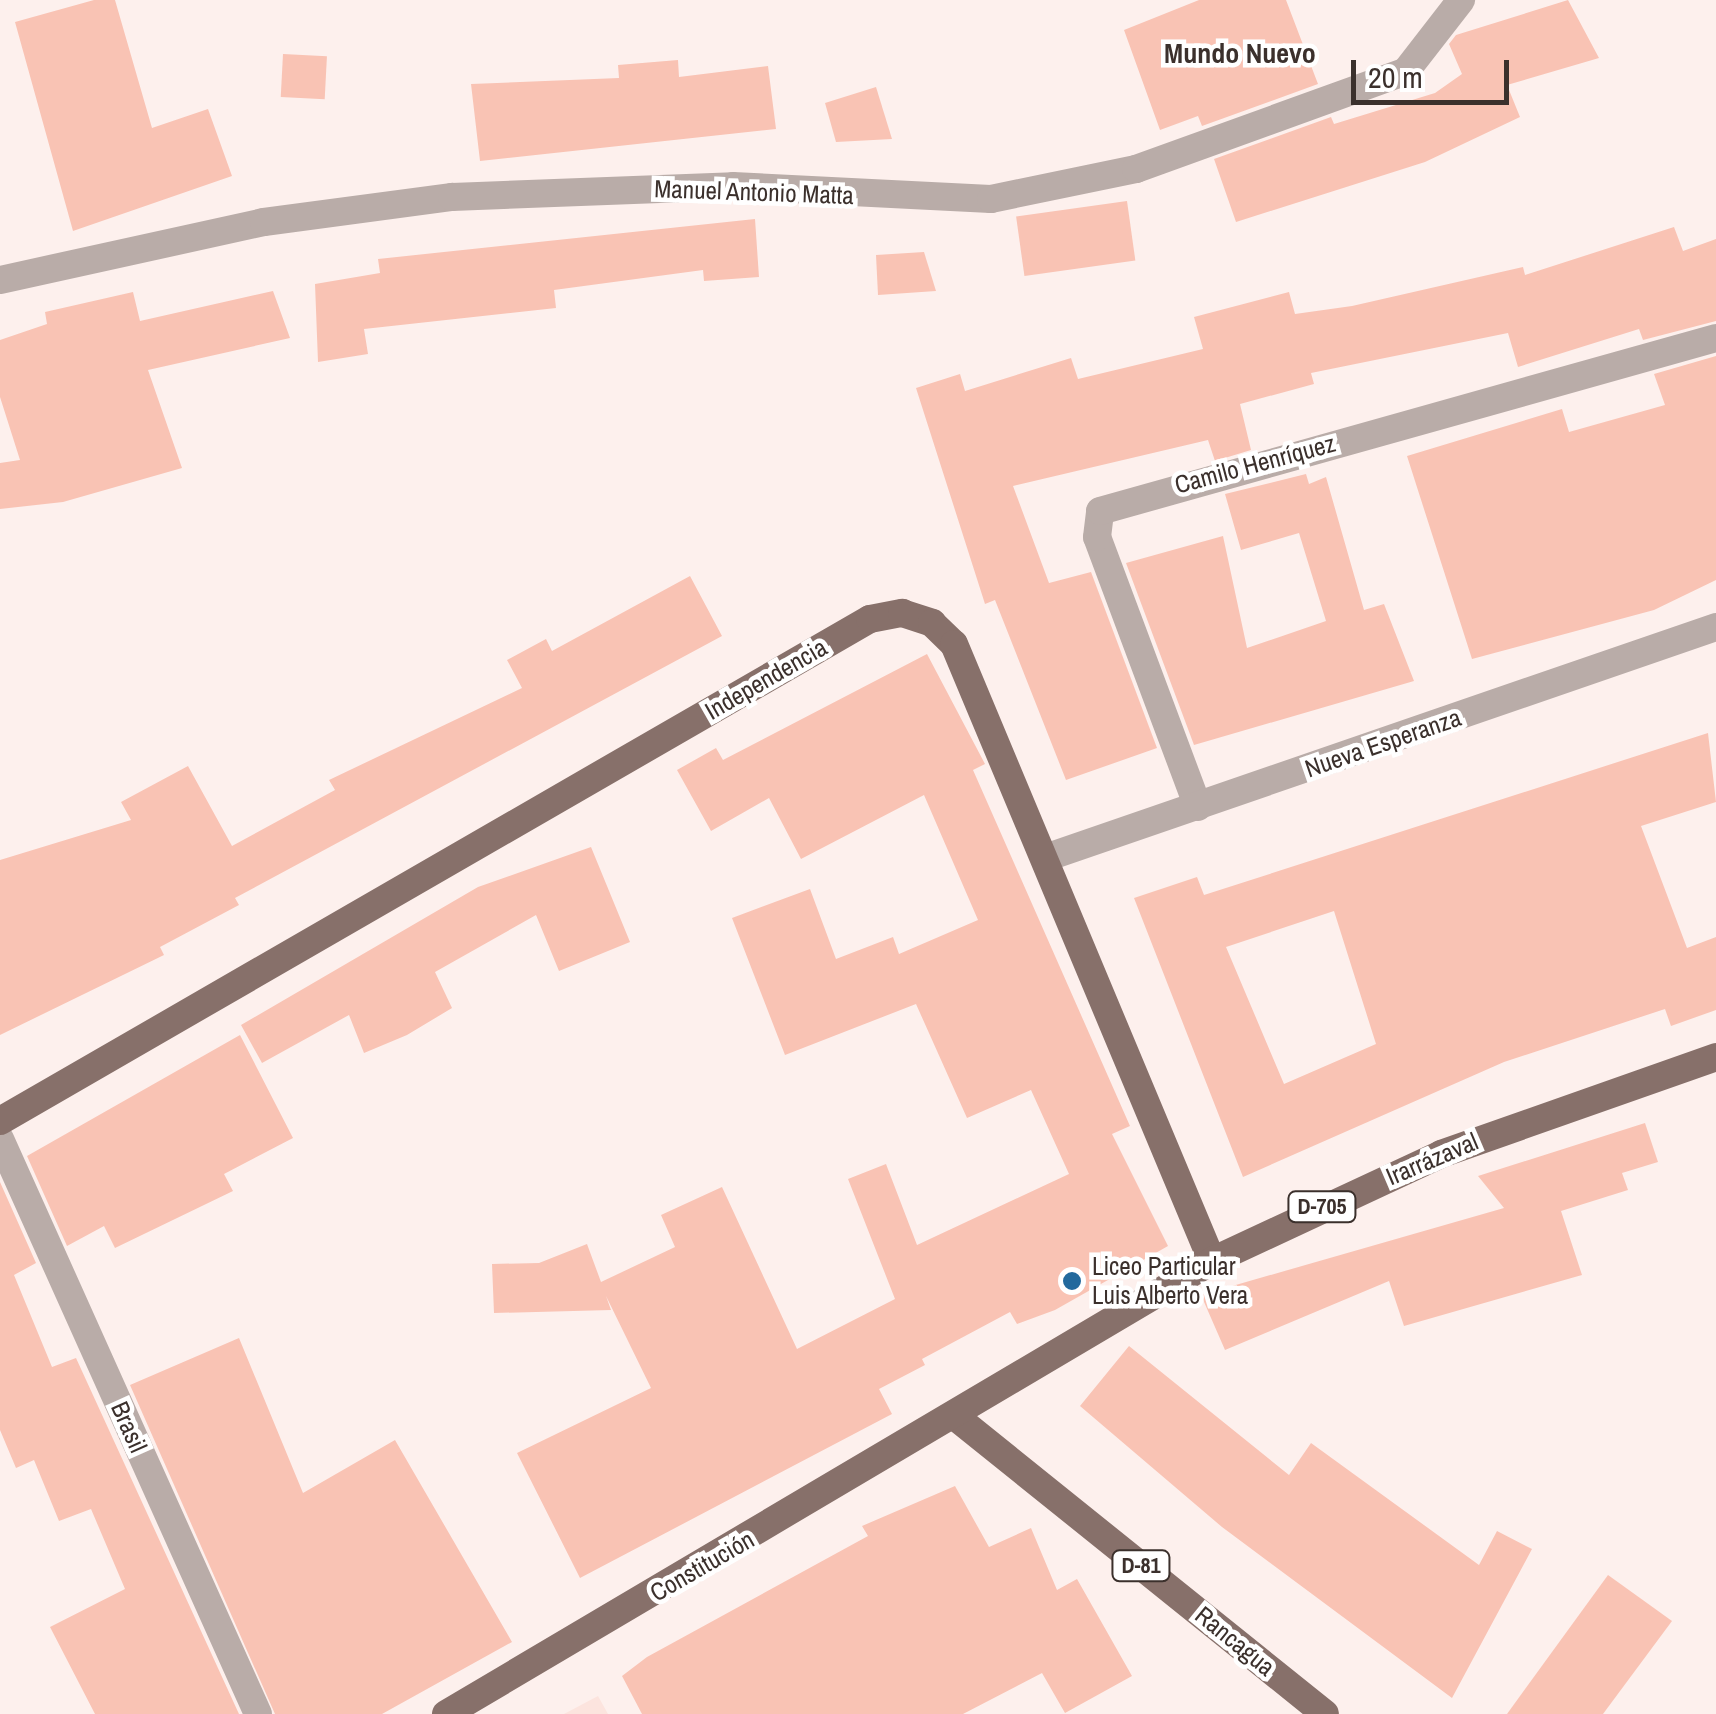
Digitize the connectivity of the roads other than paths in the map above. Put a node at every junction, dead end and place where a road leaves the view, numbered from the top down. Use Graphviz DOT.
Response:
graph roads {
  1 [pos="1461,0"];
  2 [pos="0,280"];
  3 [pos="1716,338"];
  4 [pos="1716,627"];
  5 [pos="1198,808"];
  6 [pos="1048,857"];
  7 [pos="1716,1057"];
  8 [pos="0,1121"];
  9 [pos="0,1139"];
  10 [pos="1212,1262"];
  11 [pos="957,1418"];
  12 [pos="258,1714"];
  13 [pos="446,1714"];
  14 [pos="1325,1714"];
  1 -- 2 [label="street, Manuel Antonio Matta"];
  3 -- 5 [label="street, Camilo Henríquez"];
  4 -- 5 [label="street, Nueva Esperanza"];
  5 -- 6 [label="street, Nueva Esperanza"];
  6 -- 8 [label="main road, Independencia"];
  6 -- 10 [label="main road, Independencia"];
  7 -- 10 [label="main road, Irarrázaval / D-705"];
  9 -- 12 [label="street, Brasil"];
  10 -- 11 [label="main road, Irarrázaval / D-705"];
  11 -- 13 [label="main road, Constitución"];
  11 -- 14 [label="main road, Rancagua / D-81"];
}
